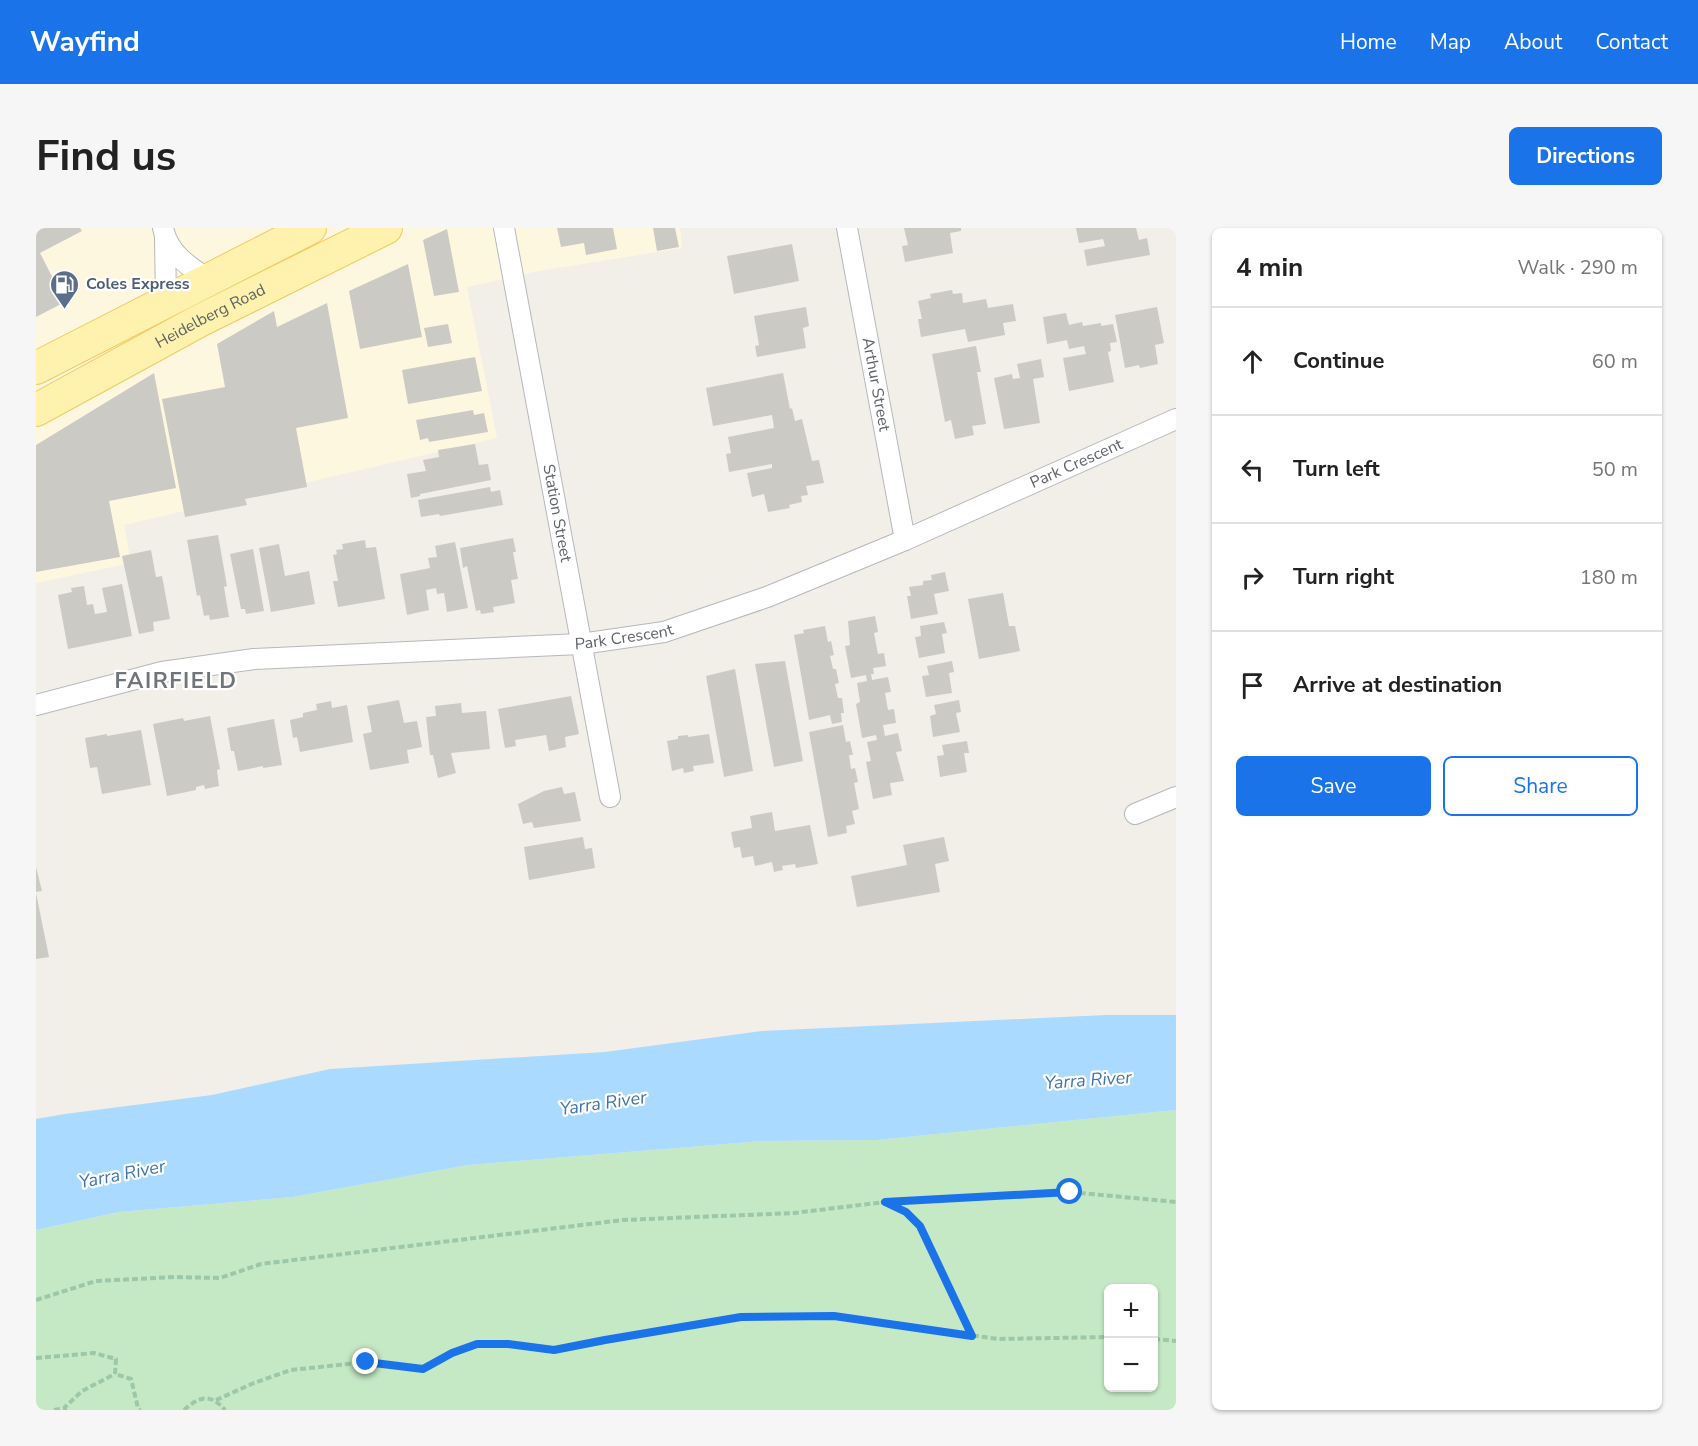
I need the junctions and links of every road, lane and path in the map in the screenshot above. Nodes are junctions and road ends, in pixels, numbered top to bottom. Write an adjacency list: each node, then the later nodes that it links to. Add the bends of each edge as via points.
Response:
1 (310, 228): 6 (main road, Heidelberg Road)
2 (386, 228): 9 (main road, Heidelberg Road, via 199,321)
3 (504, 228): 12 (street, Station Street)
4 (847, 228): 11 (street, Arthur Street)
5 (164, 233): 6 (street, via 171,250); 7 (street)
6 (208, 279): 7 (main road, Heidelberg Road)
7 (166, 301): 8 (main road, Heidelberg Road)
8 (36, 368)
9 (36, 410)
10 (1176, 418): 11 (street, Park Crescent)
11 (905, 540): 12 (street, Park Crescent, via 767,597 664,632)
12 (581, 644): 13 (street, Park Crescent, via 254,659 162,672); 14 (street, Station Street)
13 (36, 705)
14 (610, 796)
15 (1176, 797): 16 (street)
16 (1135, 814)
17 (885, 1202): 18 (path, via 1070,1192); 19 (path, via 794,1213 623,1220 261,1264 220,1278 96,1281); 20 (path, via 906,1212 920,1226)
18 (1176, 1202)
19 (36, 1300)
20 (972, 1336): 21 (path, via 998,1340); 26 (path, via 834,1316 741,1317 554,1350 477,1344 423,1369 366,1362 291,1370)
21 (1104, 1337)
22 (1158, 1339): 23 (path)
23 (1176, 1341)
24 (36, 1358): 25 (path, via 94,1353 116,1359)
25 (115, 1374): 27 (path, via 82,1391); 29 (path, via 131,1379)
26 (216, 1400): 30 (path, via 205,1398); 31 (path)
27 (65, 1409): 28 (path)
28 (54, 1410)
29 (140, 1410)
30 (184, 1410)
31 (225, 1410)

